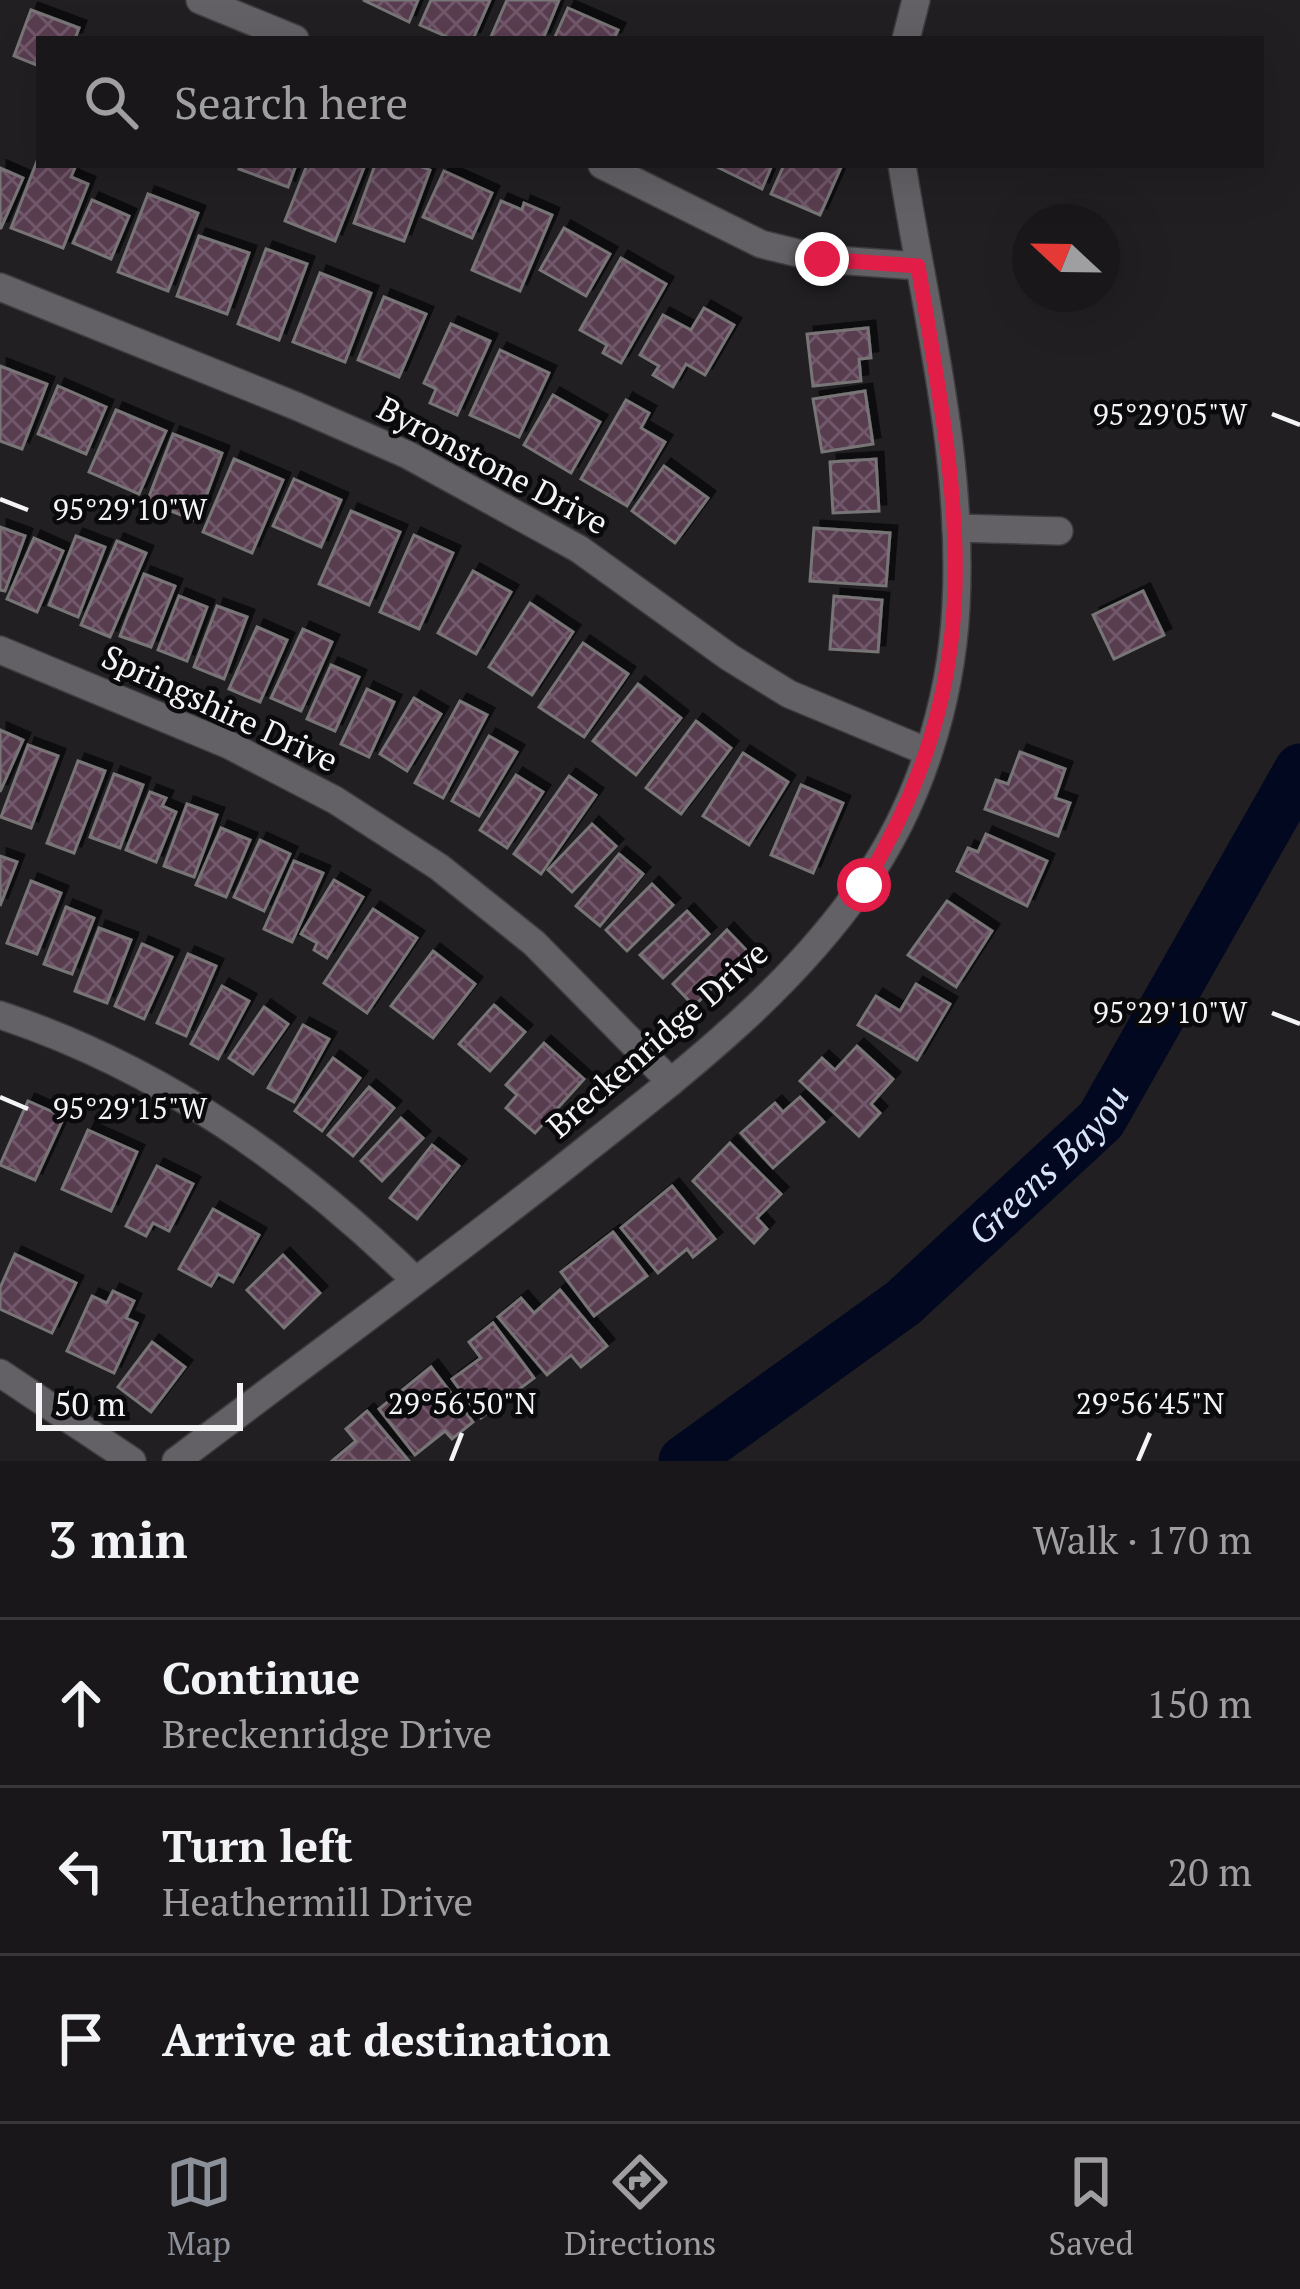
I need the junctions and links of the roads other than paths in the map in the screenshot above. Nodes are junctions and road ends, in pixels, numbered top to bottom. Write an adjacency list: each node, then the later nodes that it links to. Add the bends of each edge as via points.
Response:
1 (200, 0): 3 (street)
2 (916, 0): 4 (street)
3 (288, 36)
4 (907, 36)
5 (608, 168): 7 (street, via 761,244 822,259)
6 (902, 168): 7 (street, Breckenridge Drive)
7 (918, 266): 9 (street, Breckenridge Drive)
8 (0, 287): 12 (street, Byronstone Drive, via 443,473 579,549 789,694)
9 (956, 529): 10 (street); 12 (street, Breckenridge Drive, via 950,665)
10 (1059, 531)
11 (0, 650): 14 (street, Springshire Drive, via 229,745 404,845 534,943)
12 (928, 752): 14 (street, Breckenridge Drive, via 864,885 772,992)
13 (0, 1015): 15 (street, via 156,1081 239,1132)
14 (671, 1082): 15 (street, Breckenridge Drive)
15 (416, 1280): 18 (street, Breckenridge Drive)
16 (0, 1373): 17 (street)
17 (132, 1461)
18 (176, 1461)

